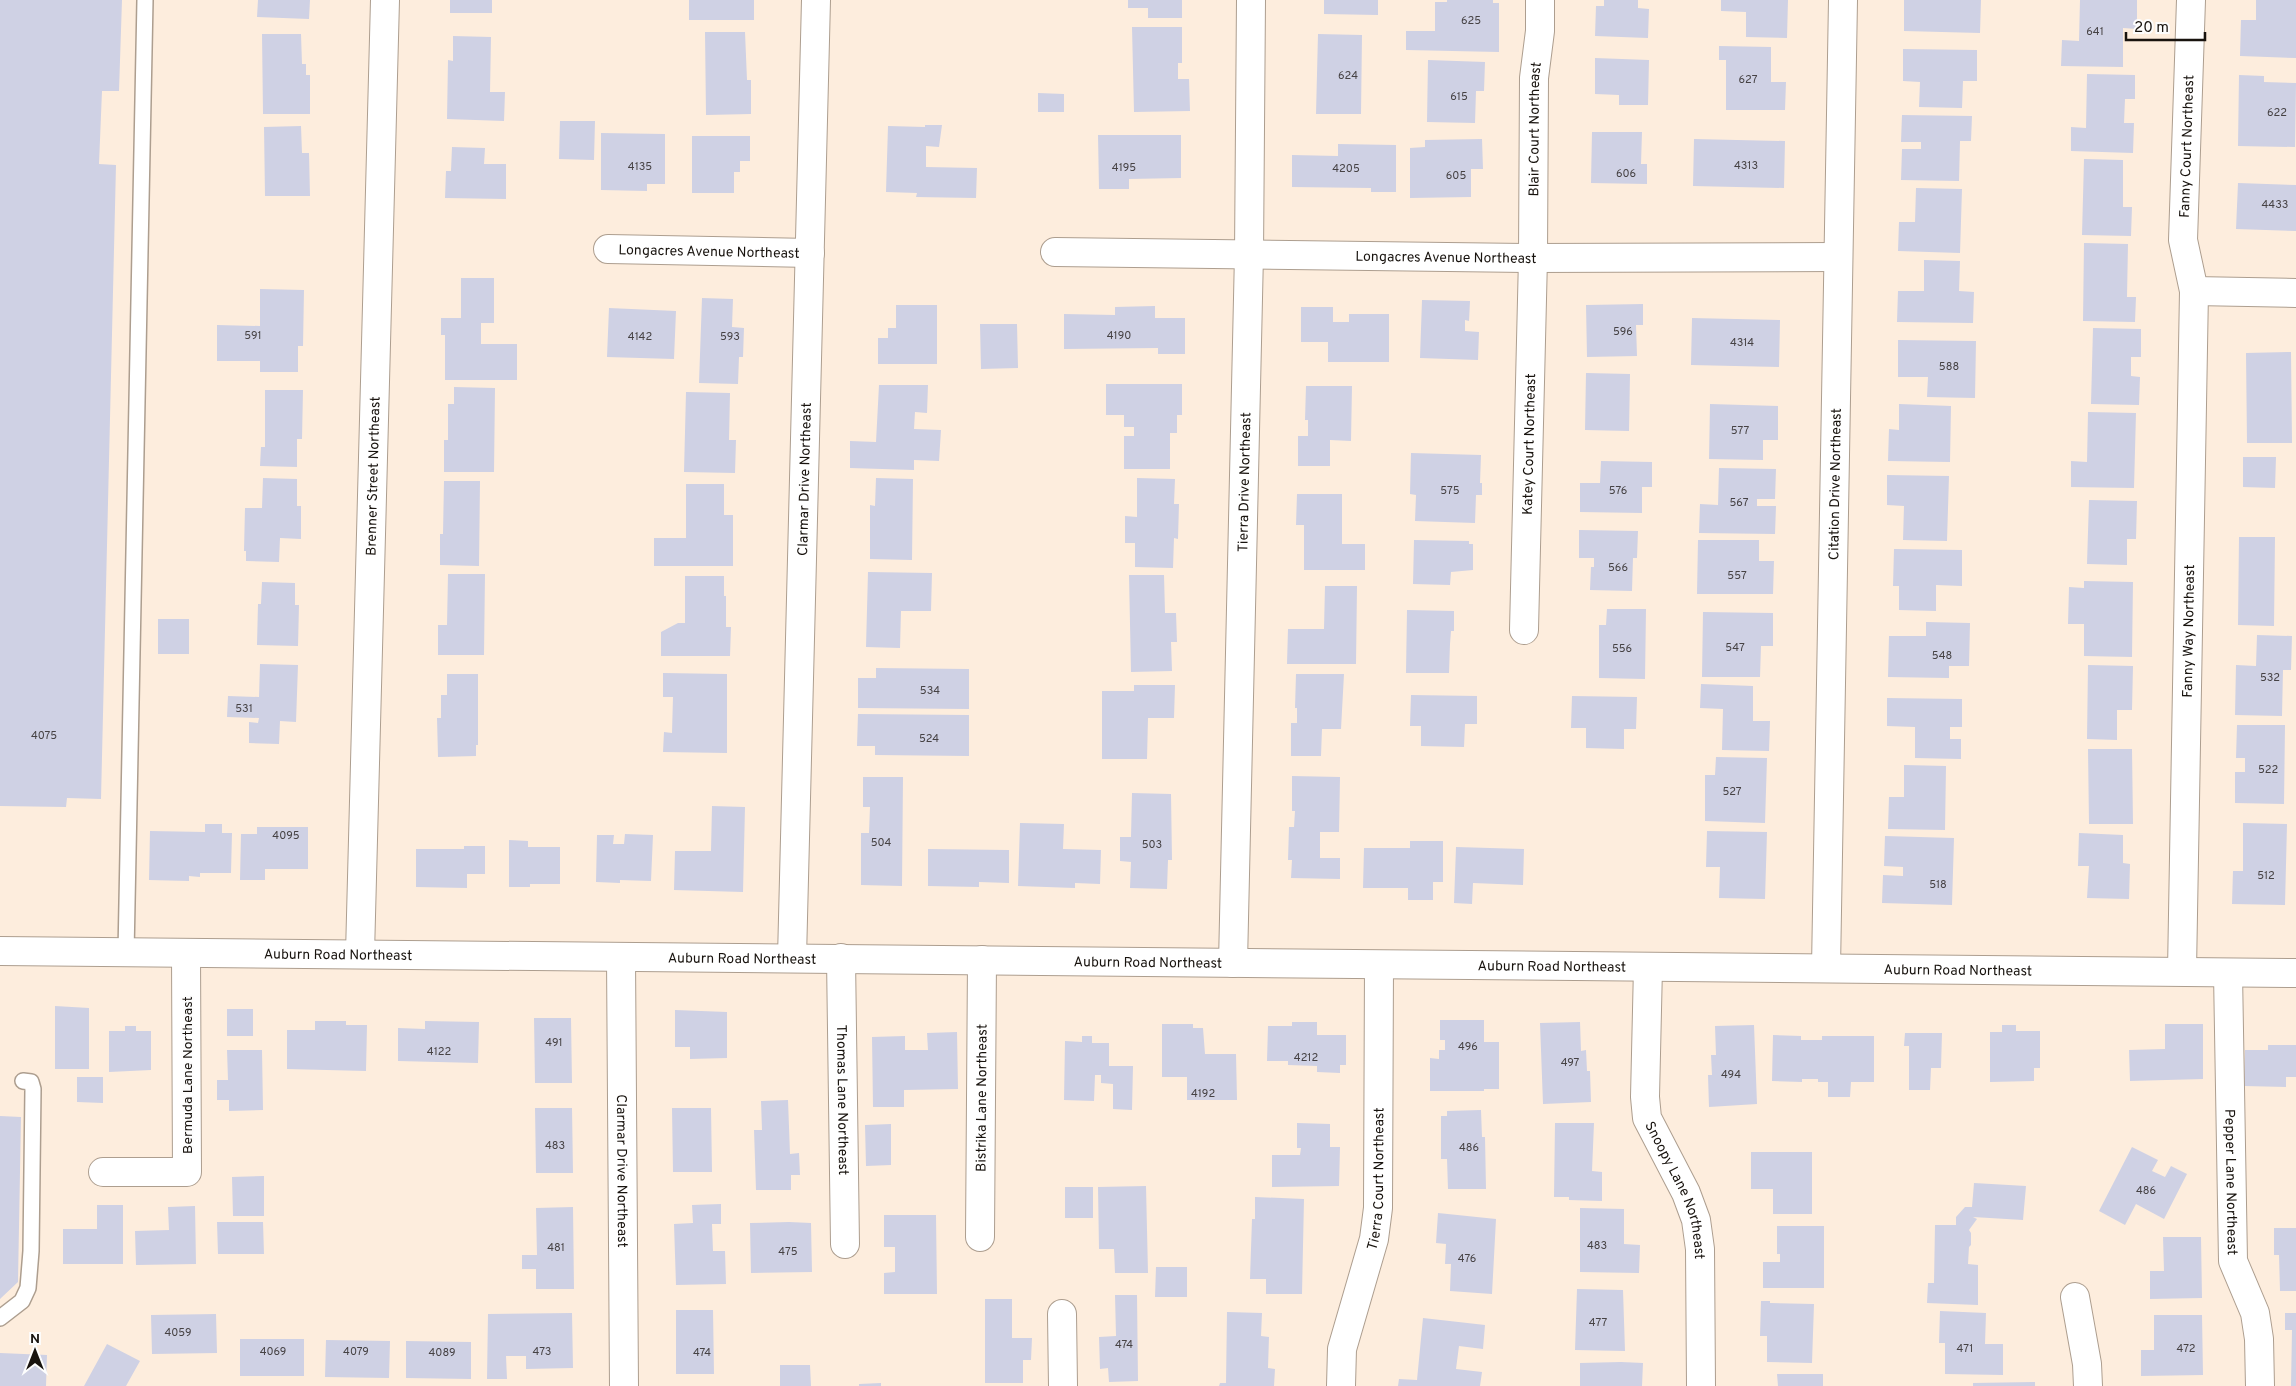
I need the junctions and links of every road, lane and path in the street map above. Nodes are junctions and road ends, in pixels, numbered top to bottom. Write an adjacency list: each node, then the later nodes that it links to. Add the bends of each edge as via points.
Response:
1 (145, 0): 18 (lane)
2 (385, 0): 20 (street, Brenner Street Northeast)
3 (816, 0): 10 (street, Clarmar Drive Northeast)
4 (1251, 0): 11 (street, Tierra Drive Northeast)
5 (1540, 0): 13 (street, Blair Court Northeast, via 1534,78)
6 (1843, 0): 12 (street, Citation Drive Northeast)
7 (2191, 0): 14 (street, Fanny Court Northeast, via 2183,240)
8 (608, 249): 10 (street, Longacres Avenue Northeast)
9 (1055, 252): 11 (street, Longacres Avenue Northeast)
10 (810, 253): 22 (street, Clarmar Drive Northeast)
11 (1249, 254): 13 (street, Longacres Avenue Northeast); 25 (street, Tierra Drive Northeast)
12 (1838, 257): 13 (street, Longacres Avenue Northeast); 28 (street, Citation Drive Northeast)
13 (1533, 258): 16 (street, Katey Court Northeast)
14 (2194, 291): 15 (street); 29 (street, Fanny Way Northeast)
15 (2296, 293)
16 (1524, 630)
17 (0, 951): 18 (street, Auburn Road Northeast)
18 (126, 952): 19 (street, Auburn Road Northeast)
19 (186, 953): 20 (street, Auburn Road Northeast); 33 (street, Bermuda Lane Northeast, via 187,1172)
20 (360, 954): 21 (street, Auburn Road Northeast)
21 (621, 956): 22 (street, Auburn Road Northeast); 39 (street, Clarmar Drive Northeast)
22 (792, 958): 23 (street, Auburn Road Northeast)
23 (841, 958): 24 (street, Auburn Road Northeast); 35 (street, Thomas Lane Northeast)
24 (982, 960): 25 (street, Auburn Road Northeast); 34 (street, Bistrika Lane Northeast)
25 (1233, 963): 26 (street, Auburn Road Northeast)
26 (1378, 965): 27 (street, Auburn Road Northeast); 41 (street, Tierra Court Northeast, via 1378,1208 1374,1239 1342,1349)
27 (1648, 967): 28 (street, Auburn Road Northeast); 42 (street, Snoopy Lane Northeast, via 1645,1096 1648,1118 1696,1220 1700,1249)
28 (1826, 968): 29 (street, Auburn Road Northeast)
29 (2182, 971): 30 (street, Auburn Road Northeast)
30 (2228, 973): 31 (street, Auburn Road Northeast); 44 (street, Pepper Lane Northeast, via 2233,1261 2255,1313)
31 (2296, 973)
32 (23, 1081): 38 (lane, via 31,1082 33,1089 28,1288 22,1301)
33 (103, 1172)
34 (980, 1237)
35 (845, 1244)
36 (2076, 1298): 43 (street)
37 (1062, 1314): 40 (street)
38 (0, 1318)
39 (624, 1386)
40 (1062, 1386)
41 (1341, 1386)
42 (1701, 1386)
43 (2088, 1386)
44 (2260, 1386)

